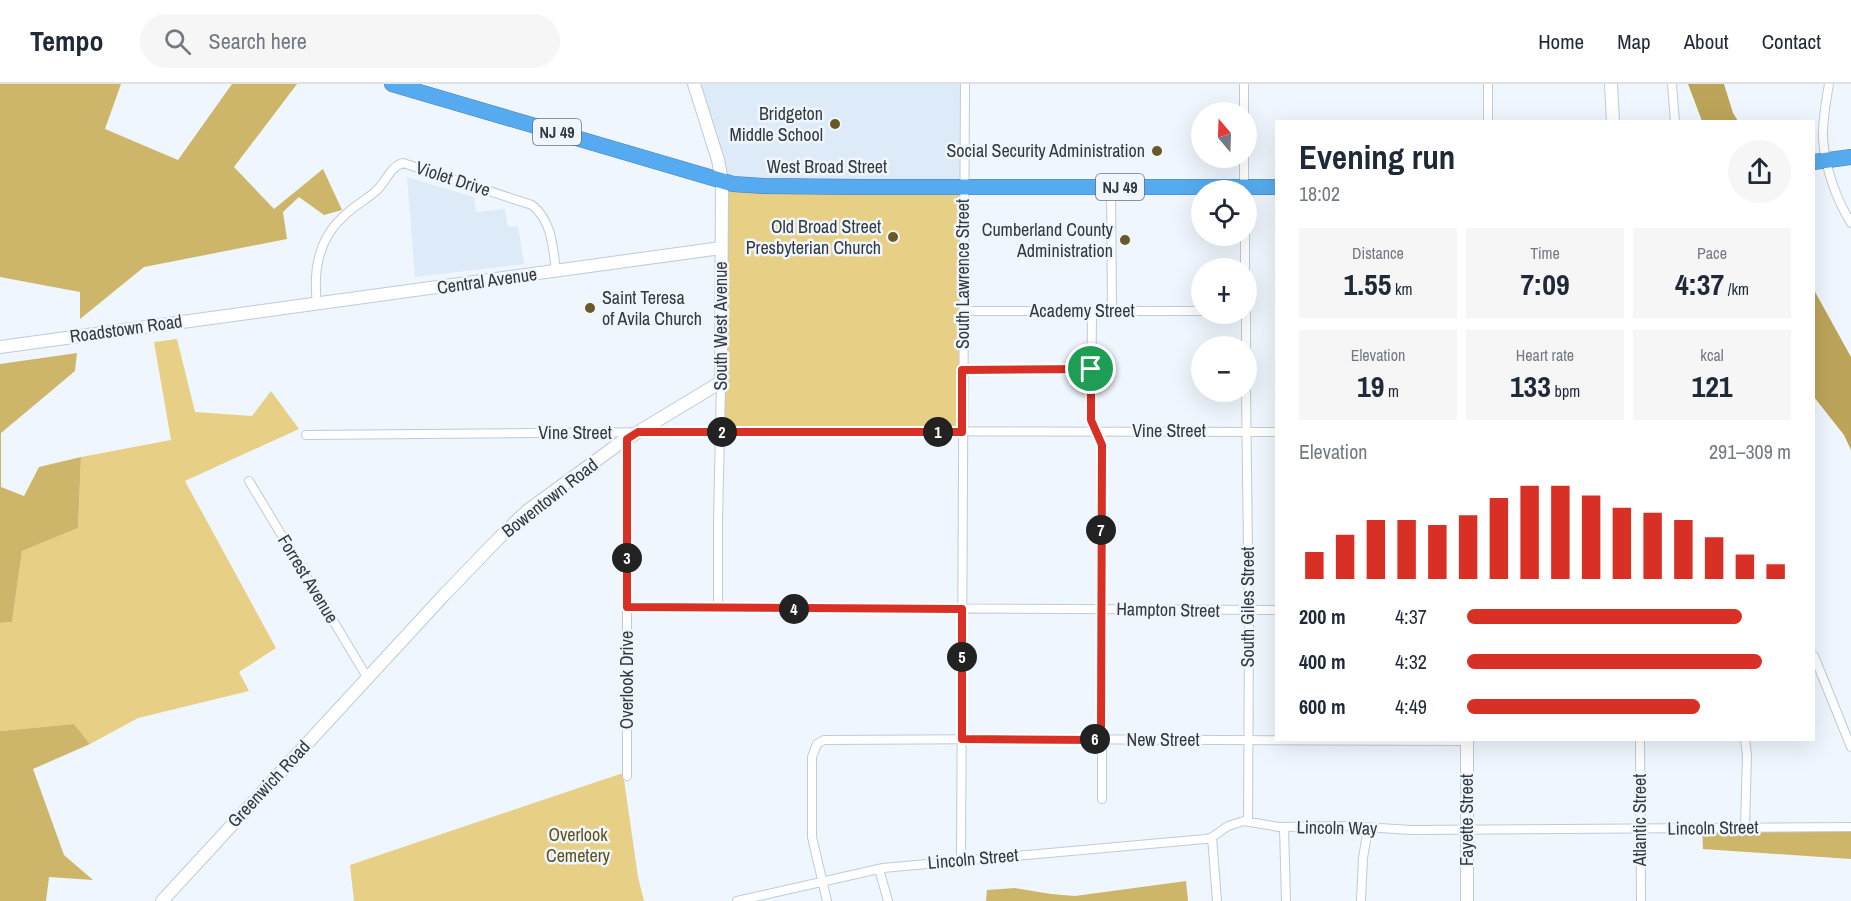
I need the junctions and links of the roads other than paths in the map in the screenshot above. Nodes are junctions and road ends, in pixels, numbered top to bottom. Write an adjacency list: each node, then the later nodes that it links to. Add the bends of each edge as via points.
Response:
1 (392, 84): 15 (highway, West Broad Street / NJ 49)
2 (694, 84): 15 (main road, South West Avenue)
3 (965, 84): 16 (street, South Lawrence Street)
4 (1244, 84): 9 (street)
5 (1488, 84): 10 (street)
6 (1611, 84): 11 (main road)
7 (1672, 84): 12 (street)
8 (1829, 84): 14 (street)
9 (1244, 102)
10 (1488, 120)
11 (1613, 120)
12 (1675, 120)
13 (1851, 157): 14 (highway)
14 (1820, 161): 21 (street)
15 (722, 181): 16 (highway, West Broad Street / NJ 49, via 764,186); 22 (main road, South West Avenue)
16 (964, 187): 17 (highway, West Broad Street / NJ 49); 25 (street, South Lawrence Street)
17 (1111, 187): 19 (highway, West Broad Street / NJ 49); 27 (street)
18 (1275, 187): 20 (highway, West Broad Street / NJ 49)
19 (1191, 188)
20 (1257, 188)
21 (1851, 223)
22 (721, 248): 23 (main road, Central Avenue); 33 (main road, South West Avenue)
23 (556, 271): 24 (main road, Central Avenue); 24 (street, Violet Drive, via 550,233 532,205 404,163 345,214 326,237 316,269)
24 (317, 304): 29 (main road, Central Avenue)
25 (963, 311): 26 (street, Academy Street); 32 (street, South Lawrence Street)
26 (1092, 311): 27 (street, Academy Street); 31 (street)
27 (1112, 311): 28 (street, Academy Street)
28 (1191, 311)
29 (253, 312): 30 (main road, Roadstown Road)
30 (0, 347)
31 (1091, 369): 32 (street); 38 (street, via 1091,420)
32 (962, 370): 37 (street, South Lawrence Street)
33 (722, 382): 36 (street, South West Avenue); 41 (main road, Bowentown Road)
34 (1246, 402): 35 (street, South Giles Street)
35 (1247, 431): 38 (street, Vine Street); 39 (street, Vine Street); 47 (street, South Giles Street)
36 (720, 432): 37 (street, Vine Street); 41 (street, Vine Street); 44 (street, South West Avenue)
37 (962, 432): 38 (street, Vine Street); 45 (street, South Lawrence Street)
38 (1095, 432): 46 (street, via 1102,445)
39 (1275, 432)
40 (306, 435): 41 (street, Vine Street)
41 (632, 436): 43 (street, Overlook Drive); 50 (main road, Bowentown Road, via 527,511)
42 (249, 481): 51 (street, Forrest Avenue)
43 (627, 607): 44 (street, Hampton Street); 60 (street, Overlook Drive)
44 (718, 608): 45 (street, Hampton Street)
45 (962, 609): 46 (street, Hampton Street); 52 (street, South Lawrence Street)
46 (1101, 609): 47 (street, Hampton Street); 53 (street)
47 (1249, 610): 48 (street, Hampton Street); 54 (street, South Giles Street)
48 (1275, 610)
49 (1815, 658): 59 (street)
50 (377, 667): 51 (main road, Greenwich Road)
51 (368, 677): 73 (main road, Greenwich Road)
52 (962, 739): 53 (street, New Street); 70 (street, South Lawrence Street); 72 (street, New Street, via 824,740 817,744 812,757 812,837)
53 (1101, 740): 54 (street, New Street); 61 (street)
54 (1248, 741): 55 (street, New Street); 62 (street, South Giles Street)
55 (1275, 741)
56 (1467, 741): 67 (main road, Fayette Street)
57 (1640, 741): 68 (street, Atlantic Street)
58 (1745, 741): 66 (street)
59 (1851, 747)
60 (627, 776)
61 (1102, 799)
62 (1248, 822): 63 (street, Lincoln Way); 69 (street, Lincoln Way, via 1228,825)
63 (1284, 827): 65 (street, Lincoln Way); 78 (street)
64 (1851, 827): 66 (street, Lincoln Street)
65 (1368, 828): 67 (street, Lincoln Way); 79 (street)
66 (1745, 828): 68 (street, Lincoln Street)
67 (1467, 829): 68 (street, Lincoln Street); 80 (main road, Fayette Street)
68 (1640, 829): 81 (street, Atlantic Street)
69 (1212, 837): 70 (street, Lincoln Street); 77 (street)
70 (962, 860): 71 (street, Lincoln Street)
71 (879, 869): 72 (street, Lincoln Street); 76 (street)
72 (823, 882): 74 (street, Lincoln Street); 75 (street)
73 (162, 901)
74 (737, 901)
75 (827, 901)
76 (888, 901)
77 (1217, 901)
78 (1286, 901)
79 (1361, 901)
80 (1467, 901)
81 (1642, 901)

